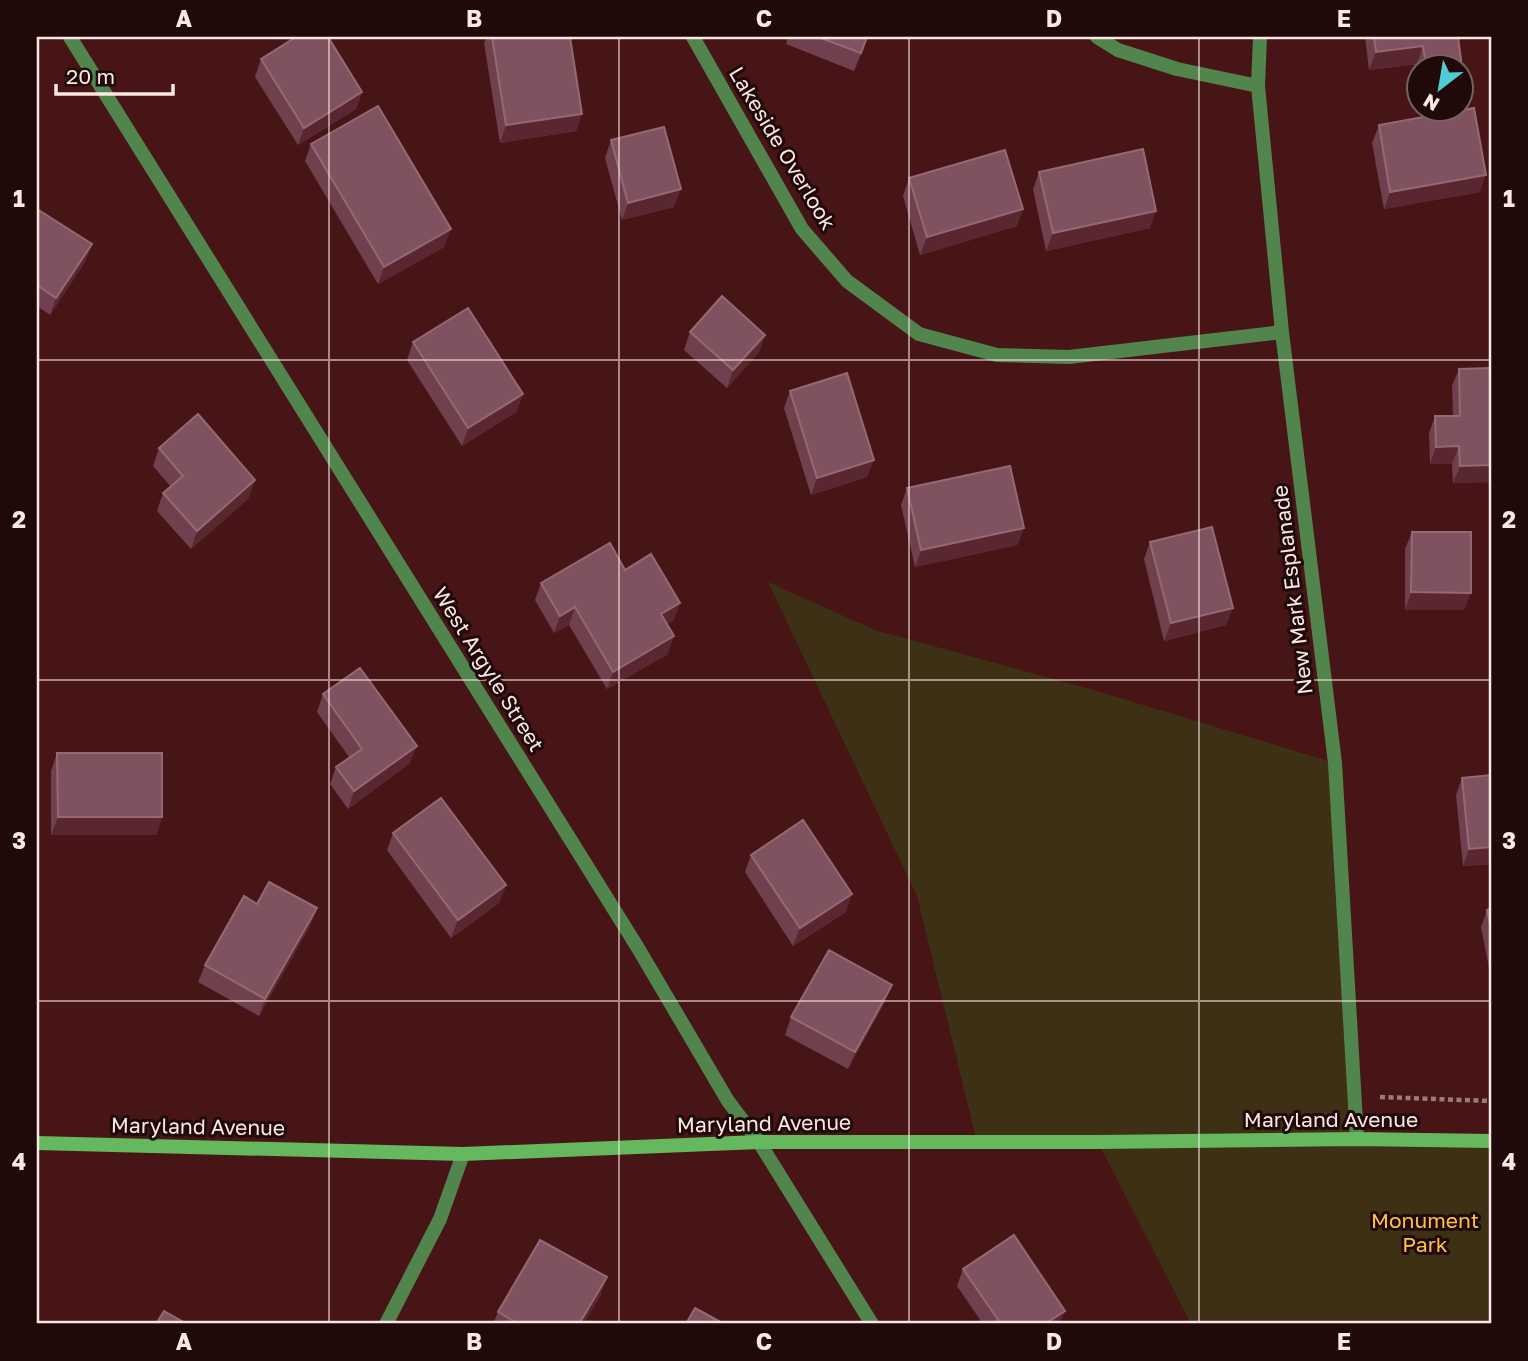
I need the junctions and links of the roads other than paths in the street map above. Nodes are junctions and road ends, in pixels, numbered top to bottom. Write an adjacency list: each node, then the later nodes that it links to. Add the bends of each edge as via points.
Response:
1 (70, 37): 9 (street, West Argyle Street, via 638,948 728,1101)
2 (693, 37): 6 (street, Lakeside Overlook, via 802,229 847,282 919,334 997,355 1069,357)
3 (1097, 37): 5 (street, via 1118,50 1177,69)
4 (1260, 37): 5 (street, New Mark Esplanade)
5 (1258, 86): 6 (street, New Mark Esplanade)
6 (1282, 331): 7 (street, New Mark Esplanade, via 1335,763)
7 (1357, 1139): 8 (main road, Maryland Avenue); 9 (main road, Maryland Avenue)
8 (1491, 1140)
9 (759, 1142): 11 (main road, Maryland Avenue); 13 (street, West Argyle Street)
10 (37, 1143): 11 (main road, Maryland Avenue)
11 (463, 1154): 12 (street, via 440,1219)
12 (386, 1324)
13 (872, 1324)

